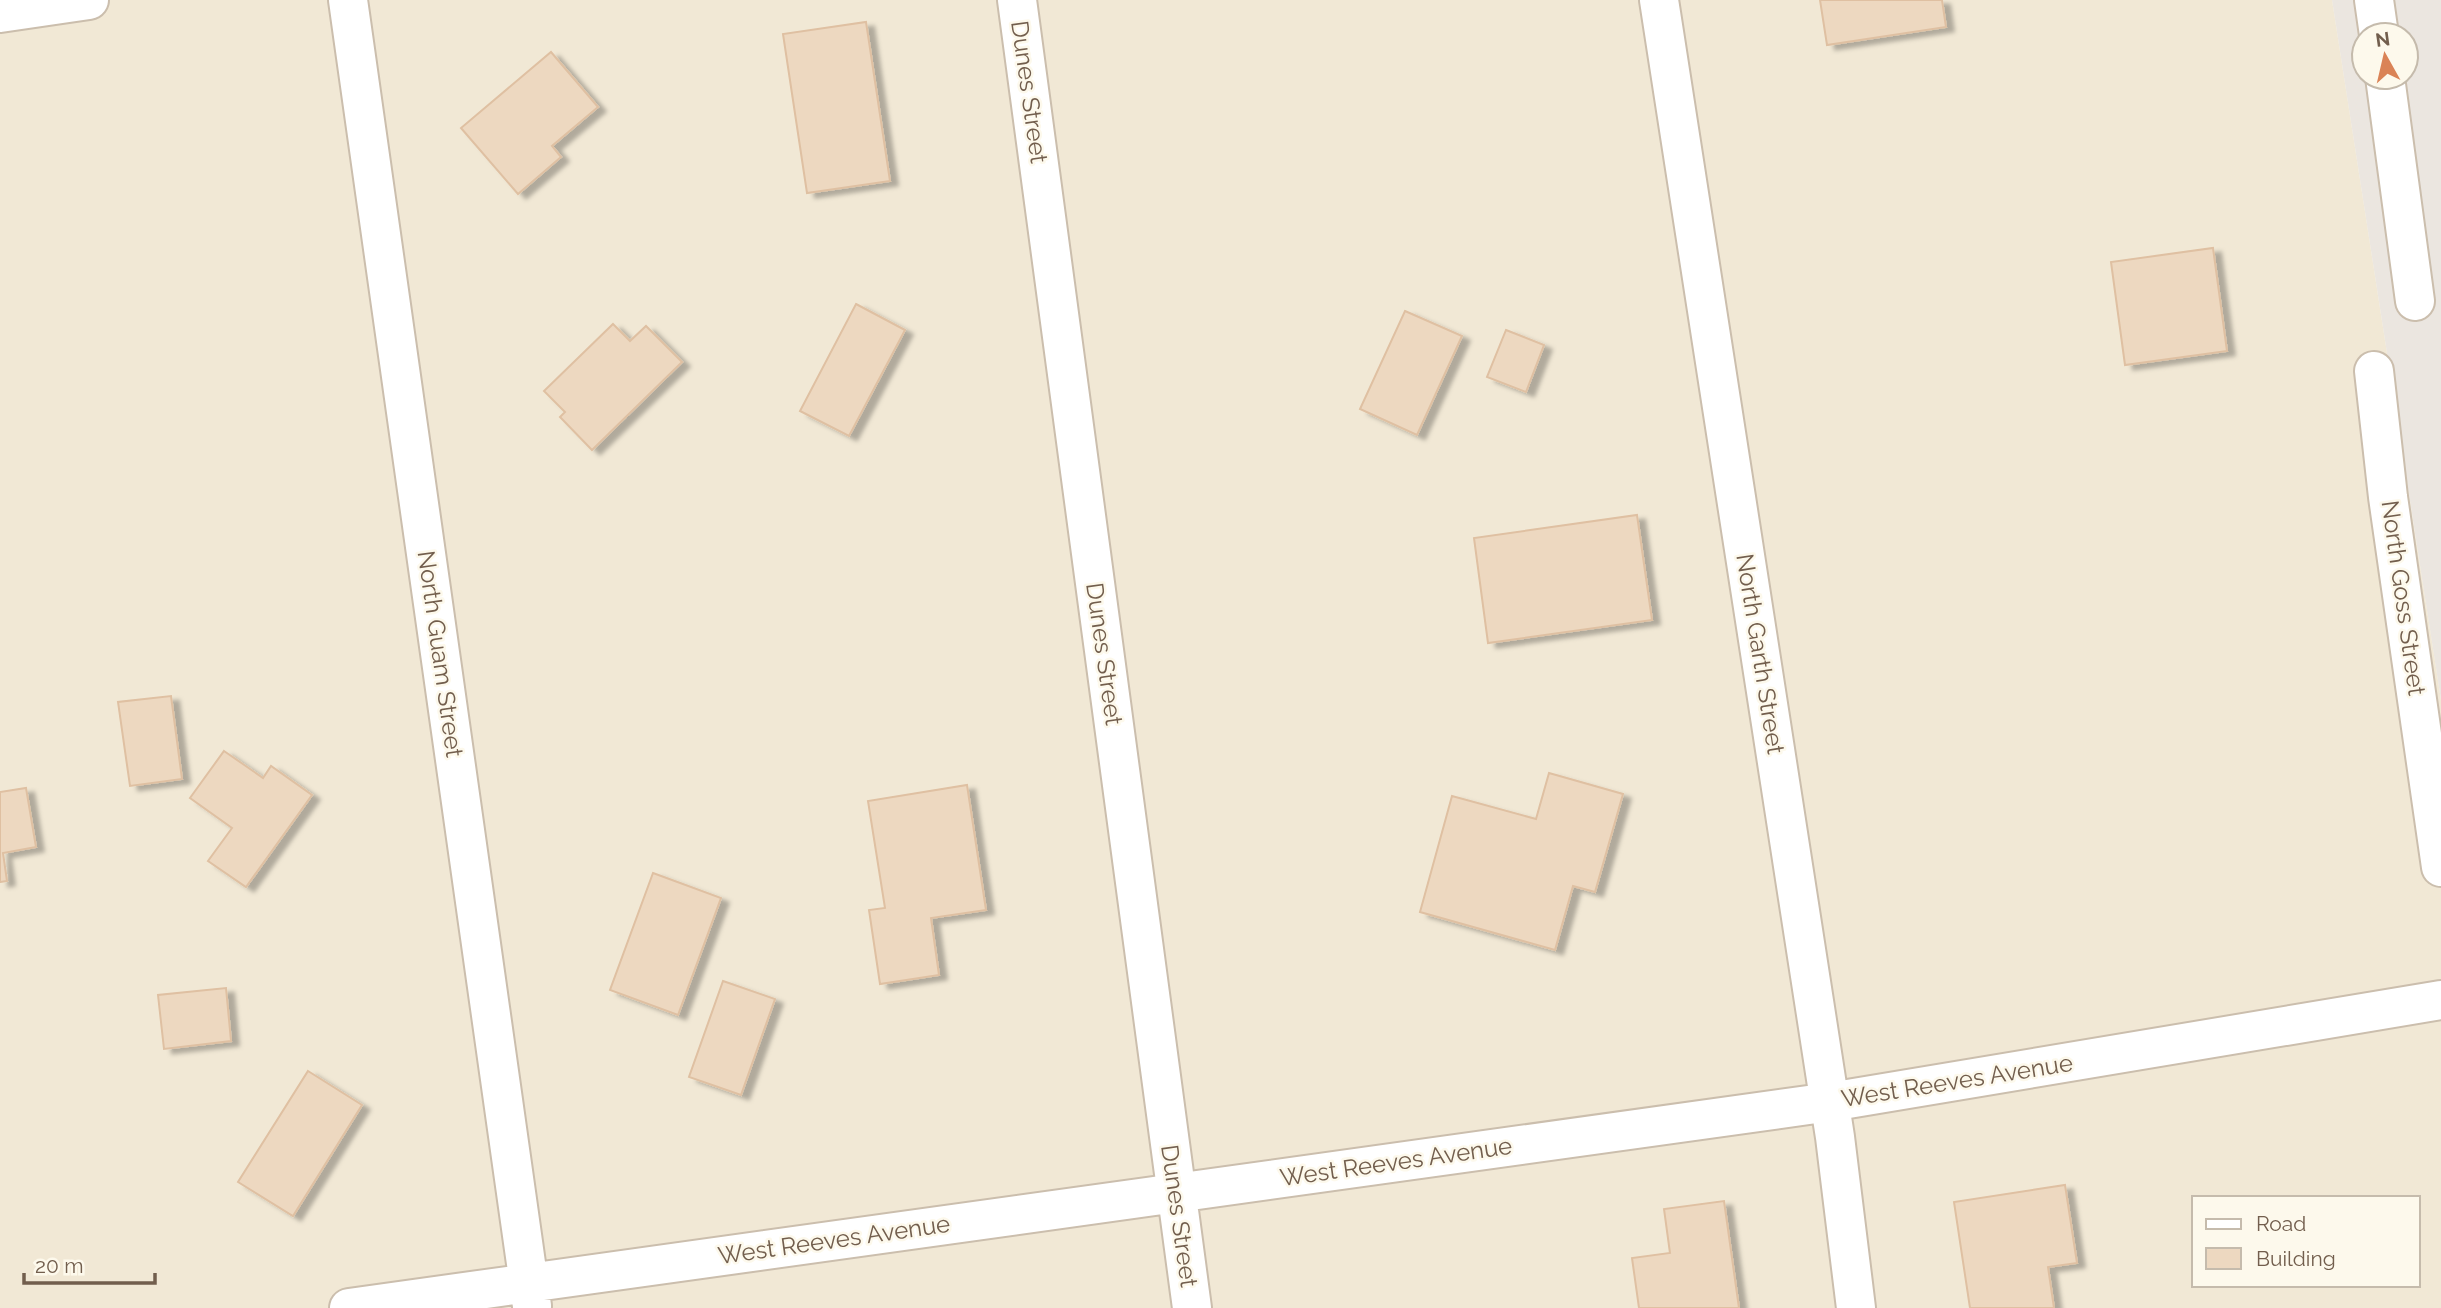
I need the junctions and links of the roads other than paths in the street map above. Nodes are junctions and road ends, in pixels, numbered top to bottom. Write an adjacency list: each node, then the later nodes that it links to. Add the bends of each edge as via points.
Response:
1 (89, 0): 6 (street)
2 (348, 0): 15 (street, North Guam Street)
3 (1017, 0): 14 (street, Dunes Street)
4 (1659, 0): 13 (street, North Garth Street)
5 (2374, 0): 7 (street)
6 (0, 13)
7 (2377, 21)
8 (2387, 91): 9 (street)
9 (2415, 301)
10 (2374, 371): 11 (street, North Goss Street)
11 (2441, 867)
12 (2441, 1000): 13 (street, West Reeves Avenue)
13 (1830, 1102): 14 (street, West Reeves Avenue); 18 (street, North Garth Street)
14 (1176, 1192): 15 (street, West Reeves Avenue); 17 (street, Dunes Street)
15 (531, 1295): 16 (street, West Reeves Avenue)
16 (349, 1308)
17 (1192, 1308)
18 (1856, 1308)

